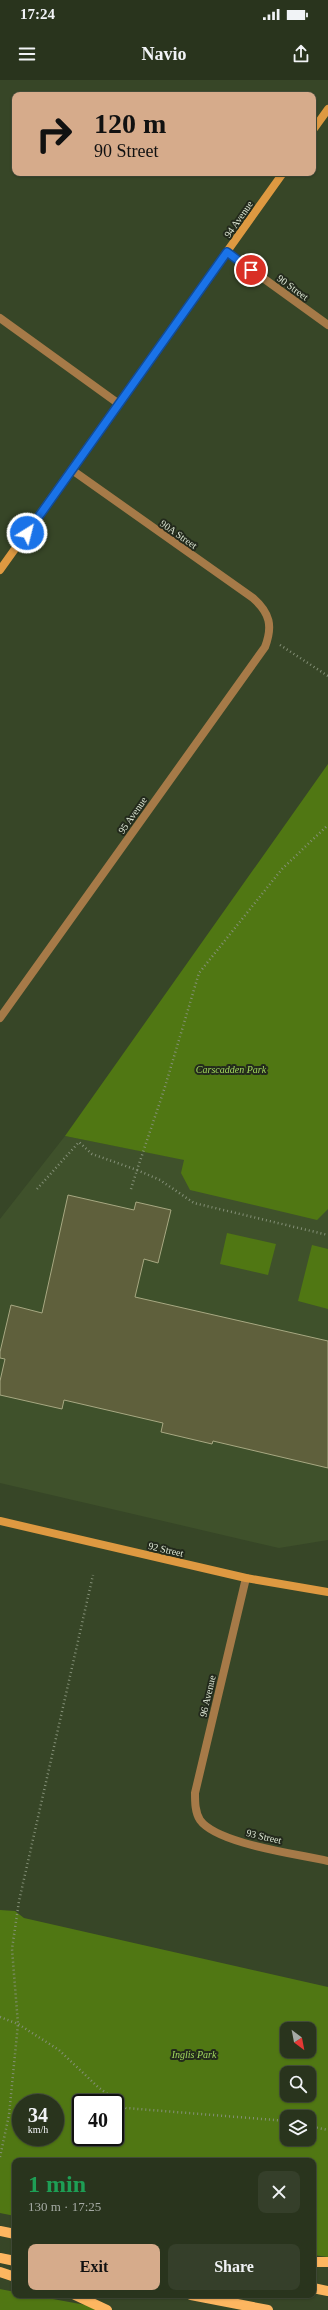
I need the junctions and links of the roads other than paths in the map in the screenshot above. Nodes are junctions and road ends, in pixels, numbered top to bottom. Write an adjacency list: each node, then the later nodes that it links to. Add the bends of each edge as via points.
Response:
1 (328, 109): 2 (street)
2 (316, 126)
3 (281, 176): 4 (street, 94 Avenue)
4 (227, 252): 6 (street, 90 Street); 7 (street, 94 Avenue)
5 (0, 318): 7 (street)
6 (328, 325)
7 (119, 404): 8 (street, 94 Avenue)
8 (72, 470): 9 (street, 94 Avenue); 10 (street, 90A Street, via 253,598)
9 (0, 570)
10 (270, 619): 11 (street, 95 Avenue, via 268,638 264,647)
11 (0, 1018)
12 (0, 1520): 13 (street, 92 Street)
13 (246, 1578): 14 (street, 92 Street); 15 (street, 96 Avenue, via 195,1793)
14 (328, 1592)
15 (200, 1820): 16 (street, 93 Street, via 227,1838)
16 (328, 1861)
17 (0, 2231): 18 (main road)
18 (12, 2233)
19 (0, 2258): 20 (main road)
20 (12, 2260)
21 (316, 2262): 22 (main road)
22 (328, 2262)
23 (0, 2272): 24 (main road)
24 (12, 2276)
25 (316, 2289): 26 (main road)
26 (328, 2291)
27 (81, 2298): 29 (main road)
28 (206, 2298): 30 (main road)
29 (107, 2310)
30 (268, 2310)

